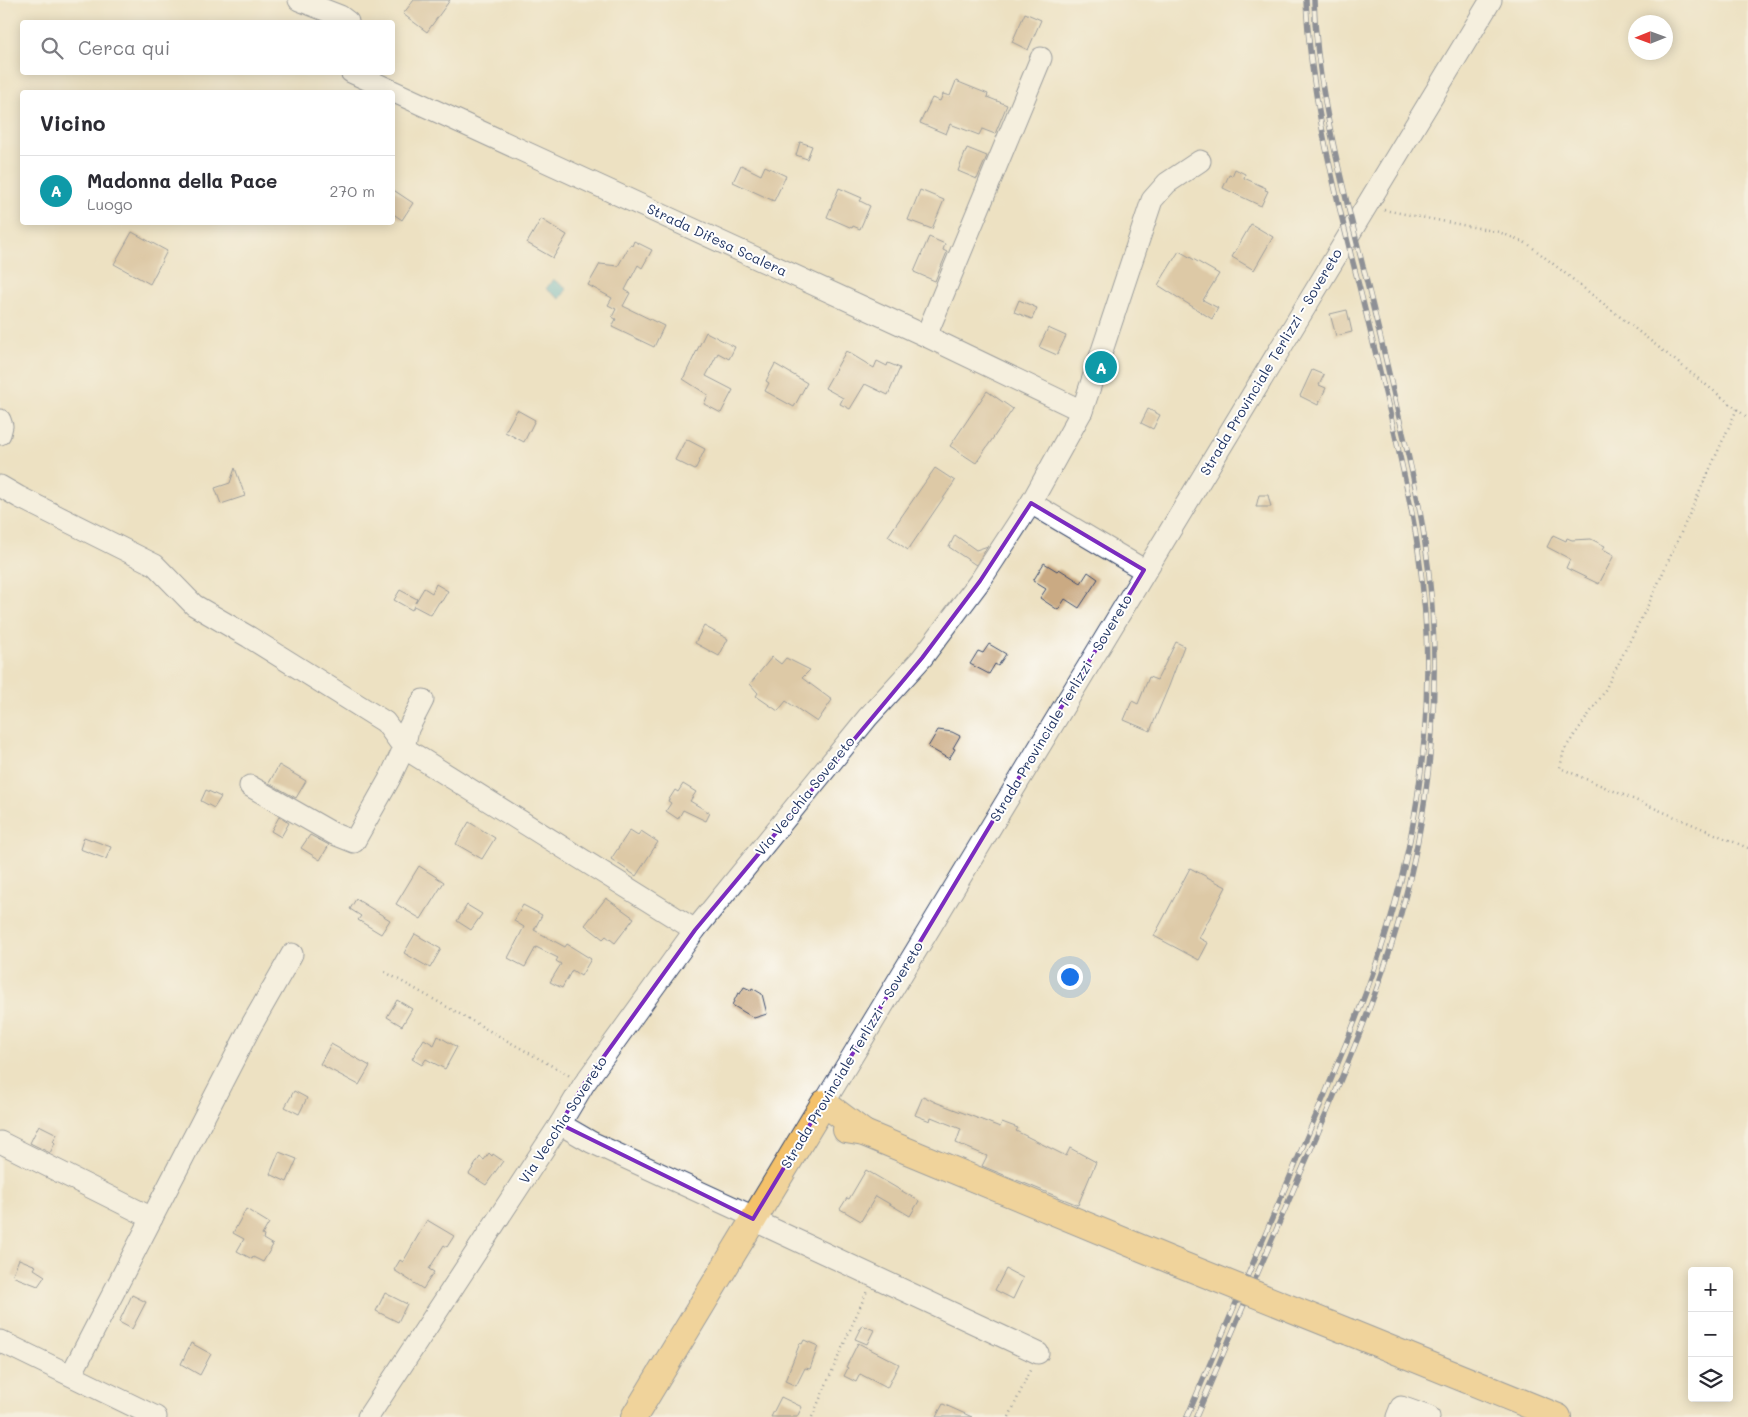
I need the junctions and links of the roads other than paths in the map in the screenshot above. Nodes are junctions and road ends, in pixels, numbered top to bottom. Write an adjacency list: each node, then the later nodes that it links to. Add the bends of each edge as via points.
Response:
1 (299, 0): 3 (street)
2 (1490, 0): 15 (street, Strada Provinciale Terlizzi - Sovereto)
3 (345, 20)
4 (1041, 58): 9 (street)
5 (358, 75): 6 (street, Strada Difesa Scalera)
6 (390, 90)
7 (395, 92): 9 (street, Strada Difesa Scalera)
8 (1200, 161): 10 (street, Via Vecchia Sovereto, via 1167,183 1152,200)
9 (926, 336): 10 (street, Strada Difesa Scalera)
10 (1082, 411): 14 (street, Via Vecchia Sovereto)
11 (0, 420): 12 (street)
12 (0, 434)
13 (0, 486): 17 (street, via 155,565 194,605 385,722)
14 (1031, 503): 15 (street); 19 (street, Via Vecchia Sovereto, via 980,581 922,658 868,718)
15 (1144, 570): 21 (street, Strada Provinciale Terlizzi - Sovereto)
16 (423, 700): 17 (street, via 408,729)
17 (404, 748): 18 (street, via 354,842); 19 (street)
18 (250, 786)
19 (695, 930): 22 (street, Via Vecchia Sovereto, via 584,1084)
20 (292, 954): 24 (street)
21 (817, 1113): 25 (main road, Strada Provinciale Terlizzi - Sovereto); 34 (main road, bridge)
22 (560, 1124): 25 (street); 30 (street, Via Vecchia Sovereto)
23 (0, 1142): 24 (street)
24 (152, 1218): 28 (street)
25 (753, 1219): 27 (street); 31 (main road, Strada Provinciale Terlizzi - Sovereto)
26 (0, 1341): 28 (street)
27 (1038, 1353)
28 (70, 1375): 29 (street)
29 (156, 1417)
30 (368, 1417)
31 (634, 1417)
32 (1397, 1417): 33 (street, via 1401,1407)
33 (1429, 1417)
34 (1558, 1417)

